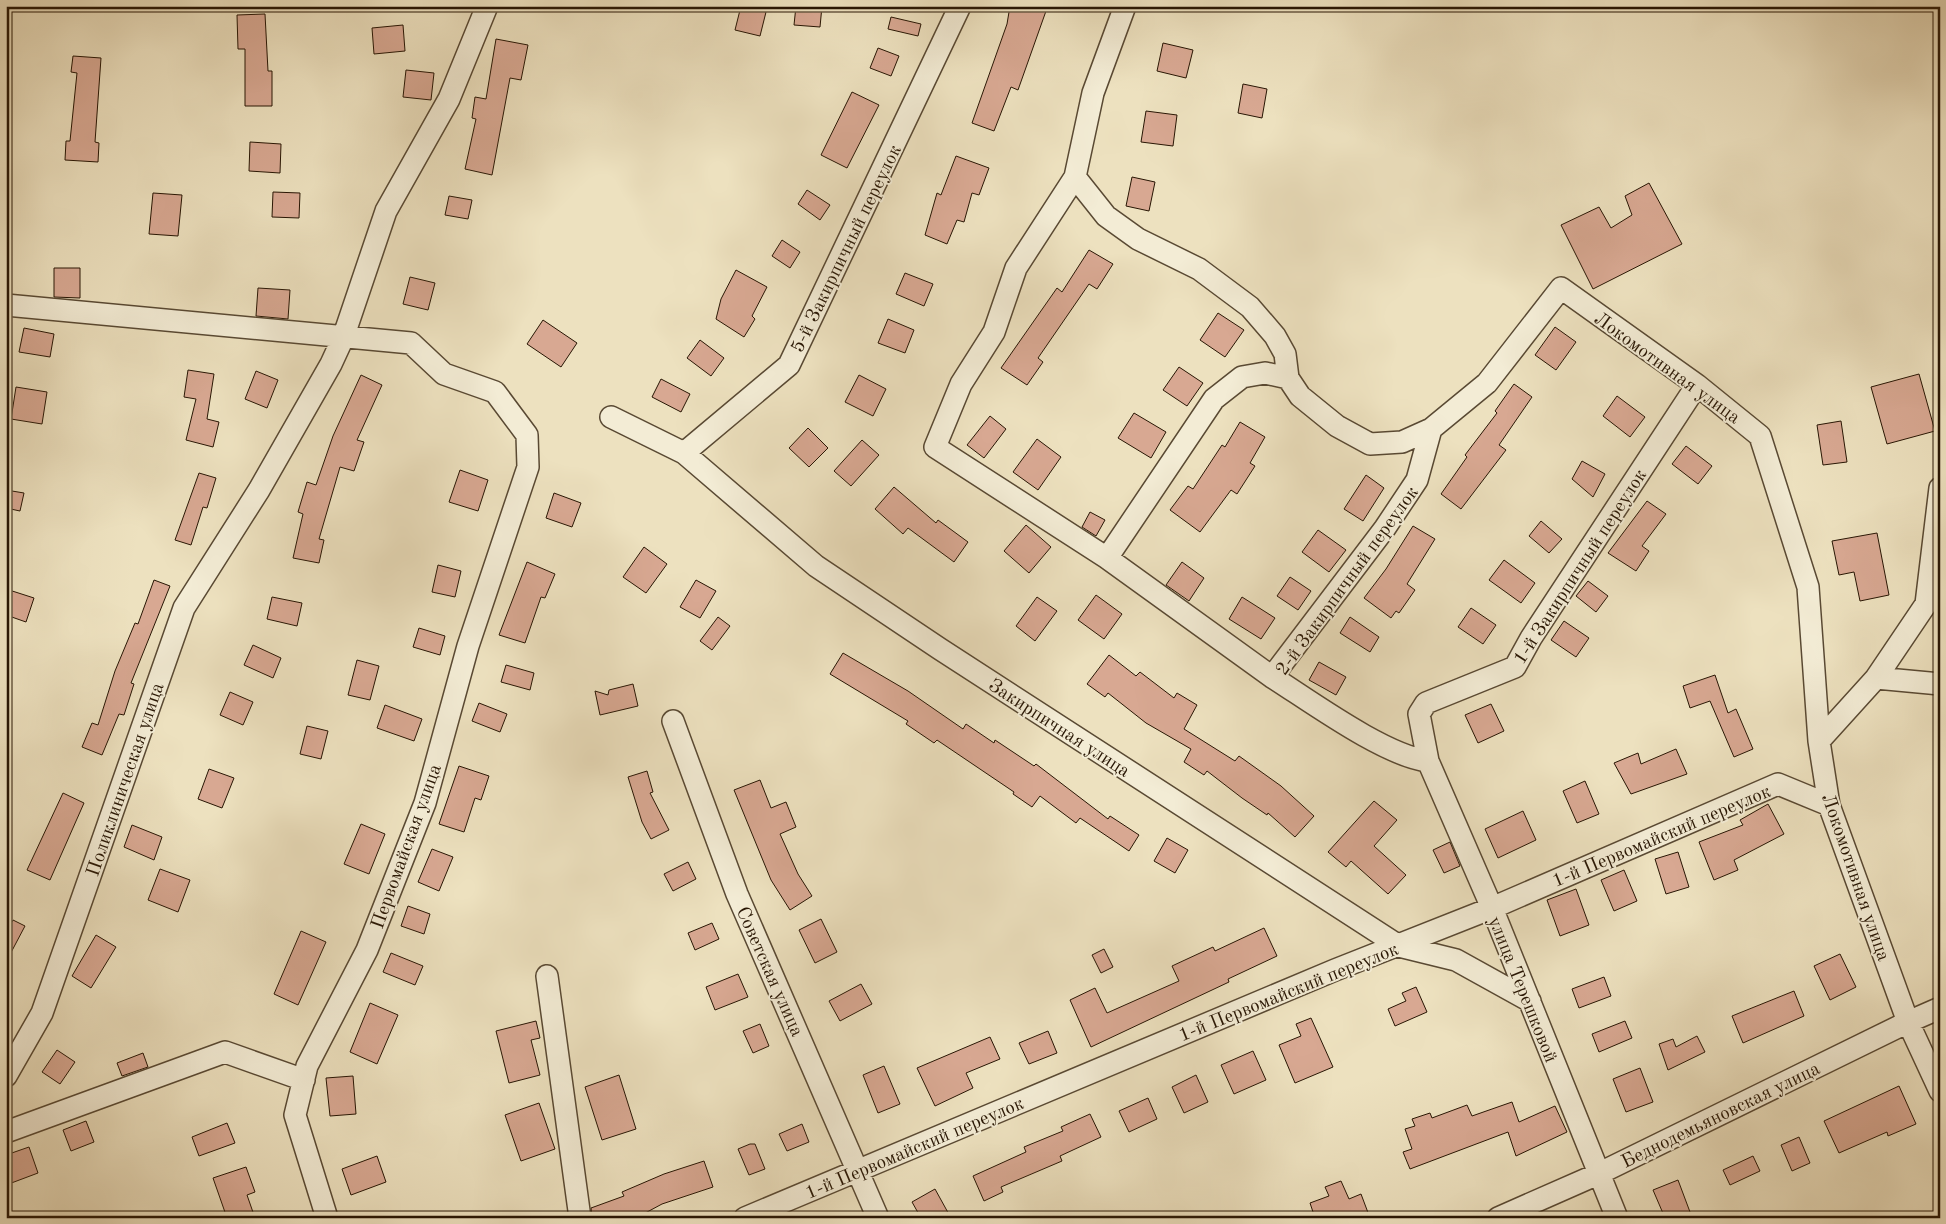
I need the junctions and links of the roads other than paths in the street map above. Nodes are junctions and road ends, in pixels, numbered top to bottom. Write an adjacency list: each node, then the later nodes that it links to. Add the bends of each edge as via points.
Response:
1 (487, 6): 6 (street, Поликлиническая улица, via 450,100 386,211)
2 (960, 6): 11 (street, 5-й Закирпичный переулок, via 789,365)
3 (1125, 6): 4 (street, via 1093,93)
4 (1075, 177): 7 (street, Локомотивная улица, via 1106,216 1138,239 1199,268 1250,307 1275,336 1285,354); 13 (street, via 1016,268 994,332 961,384 935,447)
5 (6, 305): 6 (street)
6 (343, 338): 27 (street, Поликлиническая улица, via 259,490 184,608 42,1012); 28 (street, Первомайская улица, via 412,343 444,374 495,392 527,435 528,466 468,646 425,803 367,950 307,1066)
7 (1288, 378): 10 (street, Локомотивная улица, via 1300,396 1337,426 1370,444 1402,442); 13 (street, via 1265,373 1242,377 1214,399)
8 (1697, 385): 10 (street, Локомотивная улица, via 1561,288 1487,383); 18 (street, Локомотивная улица, via 1760,436 1808,587); 19 (street, 1-й Закирпичный переулок, via 1515,668 1426,703 1419,714)
9 (612, 417): 11 (street, Закирпичная улица)
10 (1431, 429): 14 (street, 2-й Закирпичный переулок, via 1417,480 1385,528)
11 (684, 453): 22 (street, Закирпичная улица, via 816,566)
12 (1940, 488): 15 (street, via 1926,604)
13 (1107, 558): 14 (street)
14 (1272, 677): 19 (street, 2-й Закирпичный переулок, via 1364,734 1416,760)
15 (1876, 678): 16 (street); 18 (street)
16 (1940, 684)
17 (673, 721): 31 (street, Советская улица, via 737,894)
18 (1819, 741): 20 (street, Локомотивная улица)
19 (1428, 761): 21 (street, улица Терешковой)
20 (1829, 805): 21 (street, 1-й Первомайский переулок, via 1778,784); 26 (street, Локомотивная улица)
21 (1492, 908): 22 (street, 1-й Первомайский переулок); 24 (street, улица Терешковой)
22 (1399, 946): 24 (street, Закирпичная улица, via 1456,960); 31 (street, 1-й Первомайский переулок)
23 (547, 976): 34 (street)
24 (1530, 1001): 32 (street, улица Терешковой)
25 (1940, 1008): 26 (street, Беднодемьяновская улица)
26 (1908, 1022): 29 (street, Локомотивная улица); 32 (street, Беднодемьяновская улица)
27 (6, 1076)
28 (304, 1080): 30 (street, via 226,1052); 33 (street, Первомайская улица, via 295,1115)
29 (1940, 1091)
30 (6, 1132)
31 (857, 1170): 35 (street, 1-й Первомайский переулок); 36 (street, Советская улица)
32 (1598, 1174): 37 (street, Беднодемьяновская улица); 38 (street, улица Терешковой)
33 (327, 1218)
34 (580, 1218)
35 (746, 1218)
36 (878, 1218)
37 (1498, 1218)
38 (1617, 1218)

